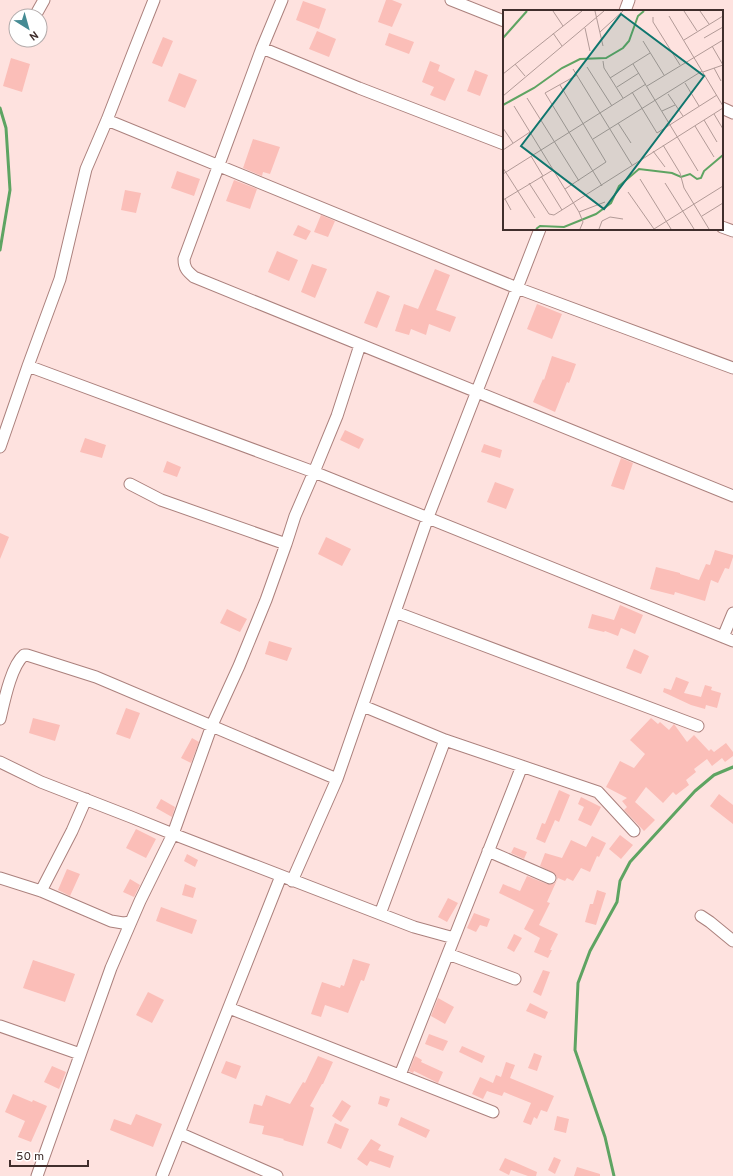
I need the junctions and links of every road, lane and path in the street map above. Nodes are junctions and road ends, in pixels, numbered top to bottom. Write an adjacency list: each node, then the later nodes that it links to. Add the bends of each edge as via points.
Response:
1 (154, 0): 10 (street)
2 (282, 0): 7 (street)
3 (629, 0): 5 (street)
4 (454, 1): 6 (street)
5 (624, 10)
6 (503, 21)
7 (262, 48): 11 (street); 12 (street)
8 (723, 108): 9 (street)
9 (733, 112)
10 (107, 120): 12 (street); 18 (street, via 86,169 60,279)
11 (503, 144)
12 (218, 165): 16 (street); 17 (street, via 184,259 184,266 194,277)
13 (723, 227): 15 (street)
14 (540, 230): 16 (street)
15 (733, 231)
16 (517, 288): 19 (street); 20 (street)
17 (360, 345): 20 (street); 22 (street, via 337,416)
18 (28, 366): 21 (street); 22 (street)
19 (733, 368)
20 (476, 392): 24 (street); 25 (street)
21 (0, 447)
22 (314, 472): 25 (street); 26 (street)
23 (130, 484): 26 (street, via 160,500)
24 (733, 496)
25 (428, 517): 27 (street); 29 (street)
26 (286, 544): 32 (street, via 266,600)
27 (395, 612): 30 (street); 33 (street)
28 (733, 613): 29 (street)
29 (728, 639)
30 (362, 706): 34 (street); 37 (street)
31 (0, 719): 32 (street, via 10,680 21,658 27,655 96,677)
32 (212, 725): 37 (street); 40 (street)
33 (698, 726)
34 (445, 740): 36 (street); 47 (street)
35 (0, 762): 38 (street, via 41,782)
36 (522, 766): 39 (street, via 598,792); 41 (street)
37 (337, 779): 45 (street)
38 (86, 799): 40 (street); 46 (street)
39 (634, 831)
40 (172, 834): 42 (street); 49 (street)
41 (488, 851): 44 (street); 50 (street)
42 (281, 876): 45 (street); 54 (street)
43 (0, 878): 46 (street)
44 (550, 878)
45 (292, 881): 47 (street)
46 (40, 892): 49 (street, via 111,921)
47 (380, 914): 50 (street)
48 (701, 916): 51 (street)
49 (131, 922): 56 (street, via 111,968)
50 (454, 938): 52 (street)
51 (733, 941)
52 (448, 954): 53 (street); 57 (street)
53 (515, 979)
54 (229, 1008): 57 (street); 59 (street)
55 (0, 1026): 56 (street)
56 (80, 1054): 60 (street)
57 (400, 1075): 58 (street)
58 (493, 1112)
59 (179, 1133): 61 (street); 62 (street)
60 (37, 1176)
61 (162, 1176)
62 (277, 1176)

